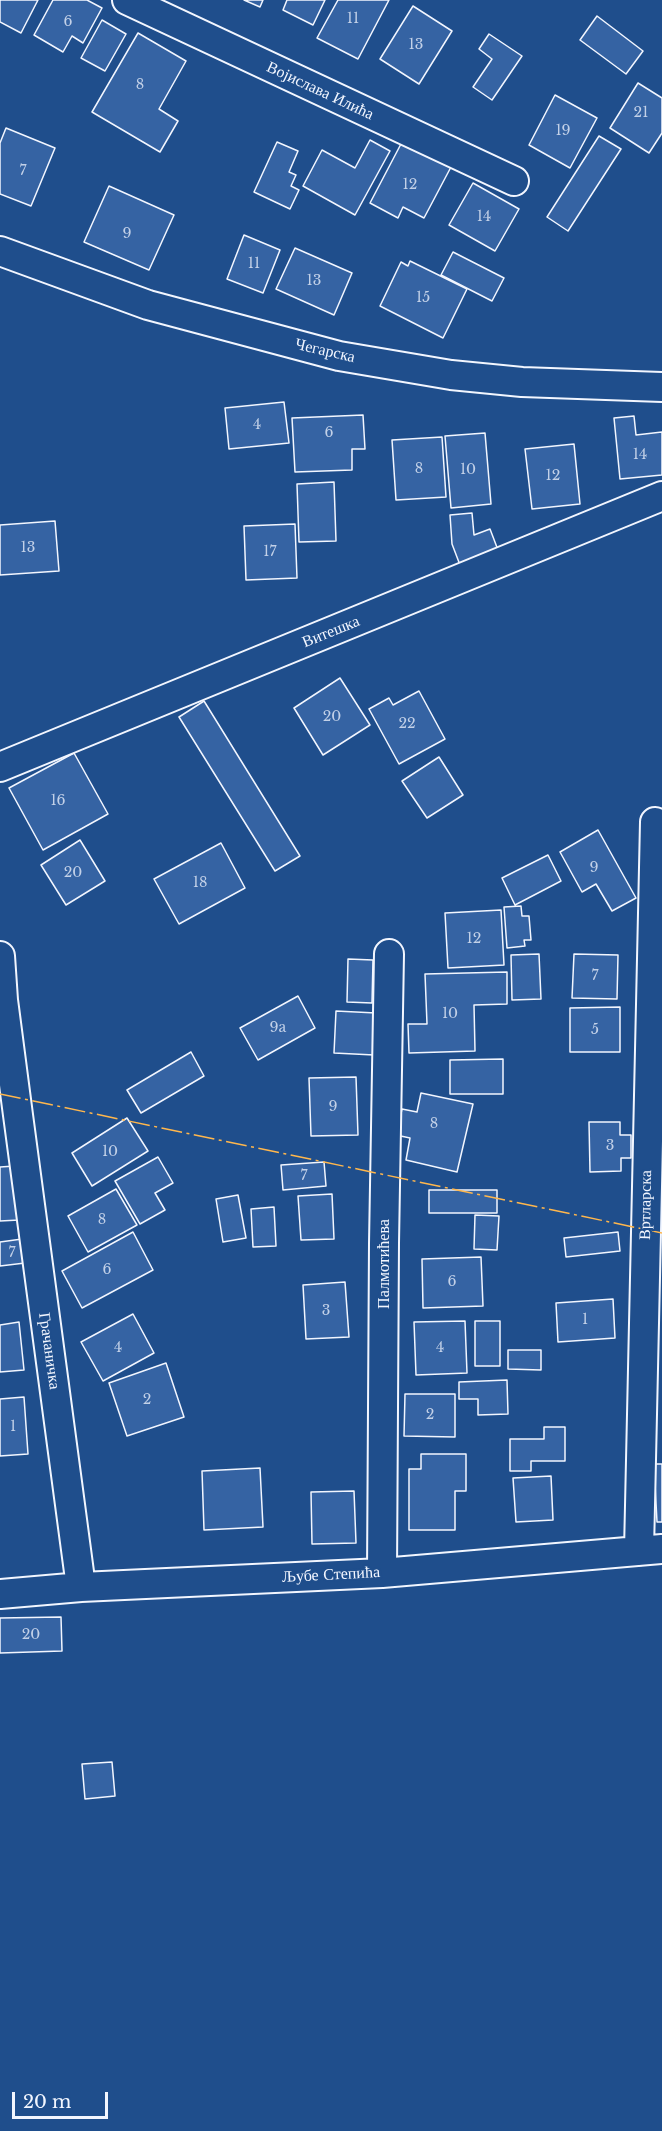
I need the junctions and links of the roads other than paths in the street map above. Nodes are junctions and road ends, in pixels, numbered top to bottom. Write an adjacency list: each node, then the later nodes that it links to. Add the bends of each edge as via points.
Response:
1 (127, 0): 2 (street, Војислава Илића)
2 (514, 181)
3 (0, 251): 4 (street, Чегарска, via 148,305 339,356 510,381)
4 (662, 387)
5 (662, 496): 6 (street, Витешка)
6 (0, 767)
7 (655, 822): 11 (street, Вртларска)
8 (389, 954): 12 (street, Палмотићева)
9 (0, 956): 10 (street, Грачаничка)
10 (1, 999): 13 (street, Грачаничка)
11 (650, 1550): 12 (street, Љубе Степића)
12 (382, 1573): 13 (street, Љубе Степића)
13 (81, 1587): 14 (street, Љубе Степића)
14 (0, 1594)

